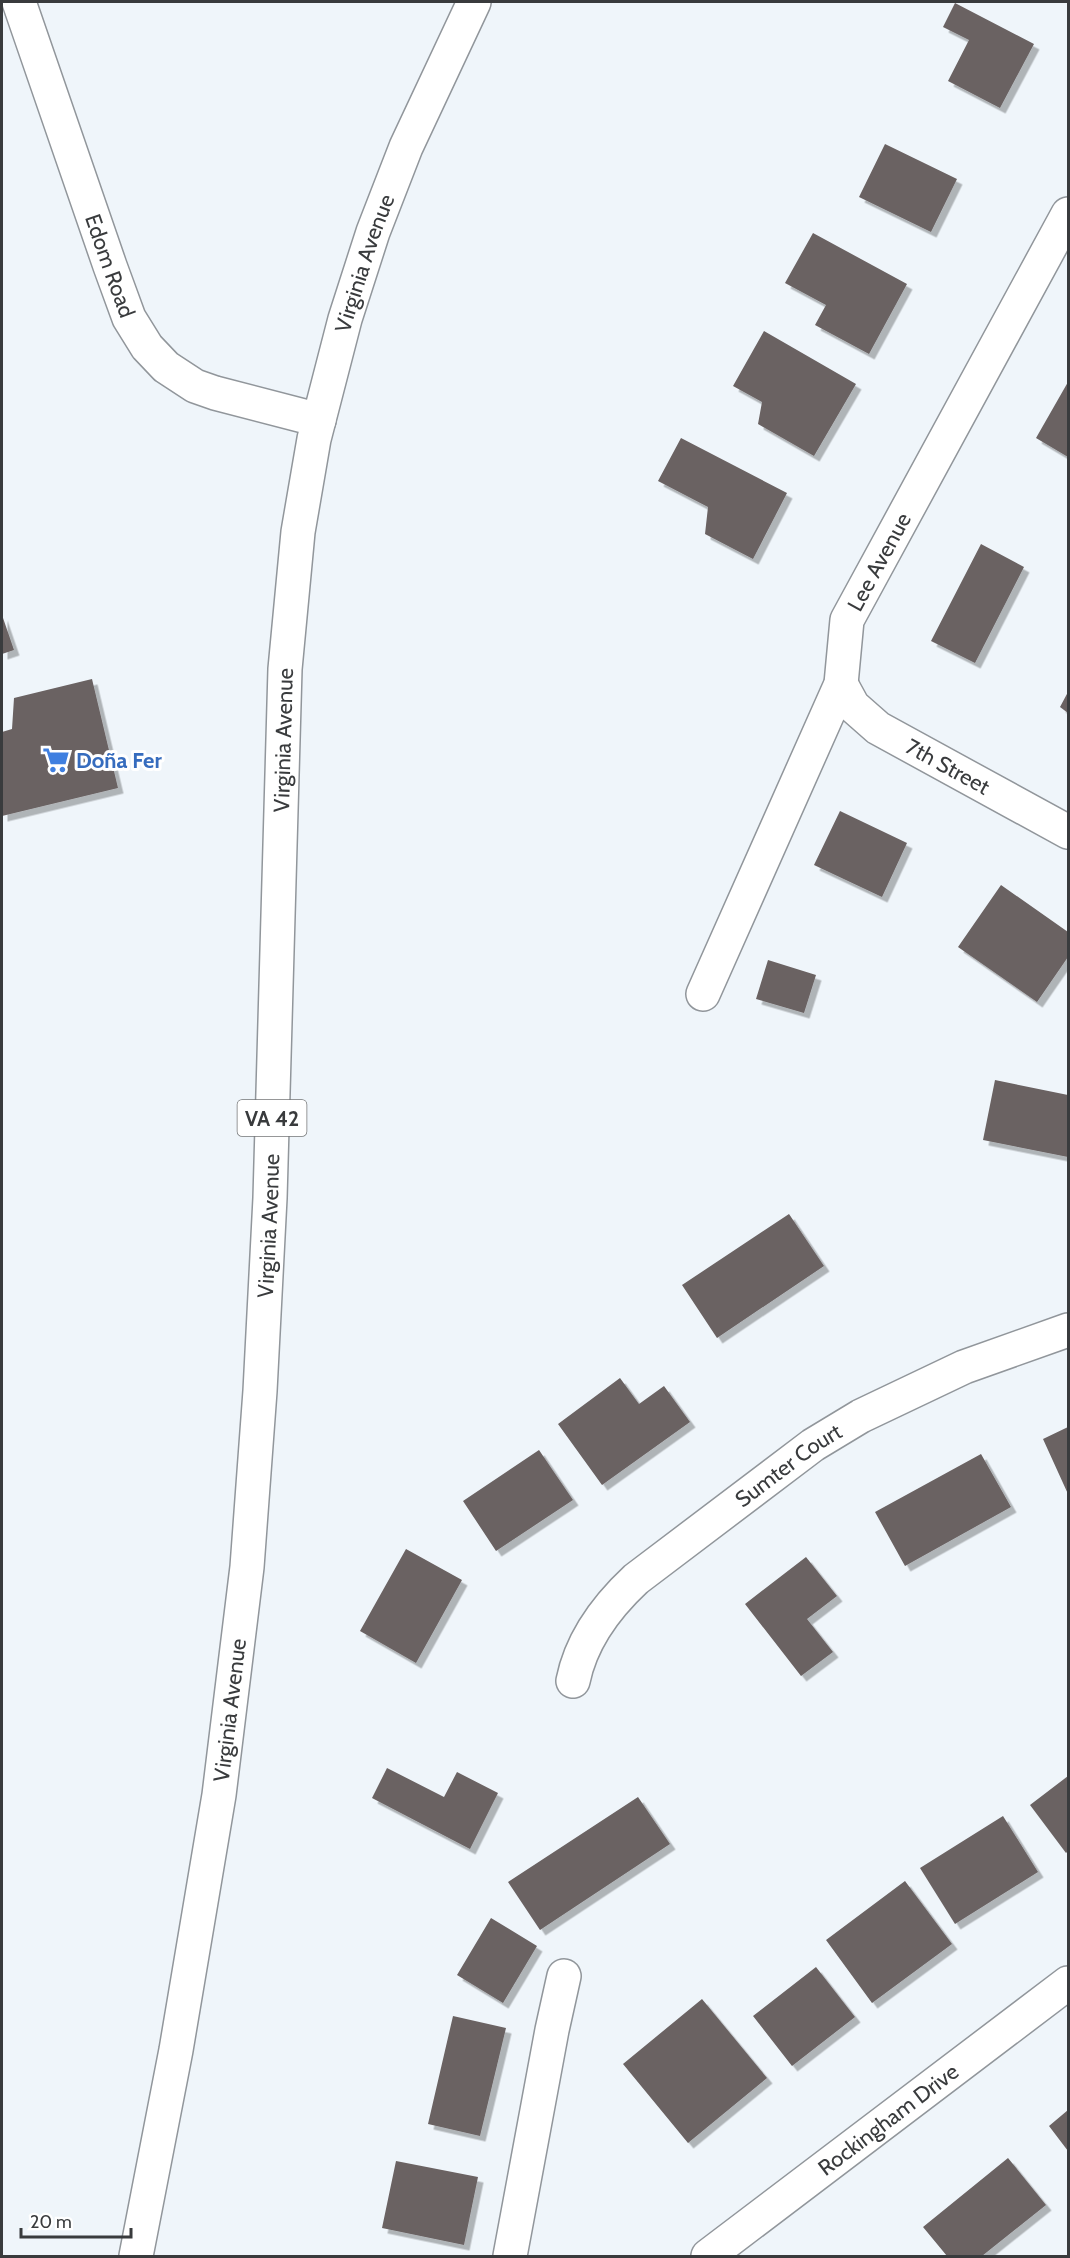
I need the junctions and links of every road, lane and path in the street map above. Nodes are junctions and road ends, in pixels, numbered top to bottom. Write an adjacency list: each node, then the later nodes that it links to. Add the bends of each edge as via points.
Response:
1 (19, 2): 4 (street, Edom Road, via 121,297 147,347 166,367 195,386)
2 (474, 2): 4 (street, Virginia Avenue / VA 42, via 411,136 373,232)
3 (1068, 214): 5 (street, Lee Avenue, via 847,620)
4 (319, 420): 12 (street, Virginia Avenue / VA 42, via 298,532 285,669 270,1198 247,1567 219,1796)
5 (841, 684): 6 (street, 7th Street, via 853,706 878,728); 7 (street, Lee Avenue)
6 (1068, 832)
7 (703, 994)
8 (1068, 1330): 9 (street, Sumter Court, via 946,1374 813,1445 623,1591 588,1640)
9 (573, 1681)
10 (564, 1976): 13 (street)
11 (1068, 1983): 14 (street, Rockingham Drive)
12 (136, 2256)
13 (510, 2256)
14 (708, 2256)

